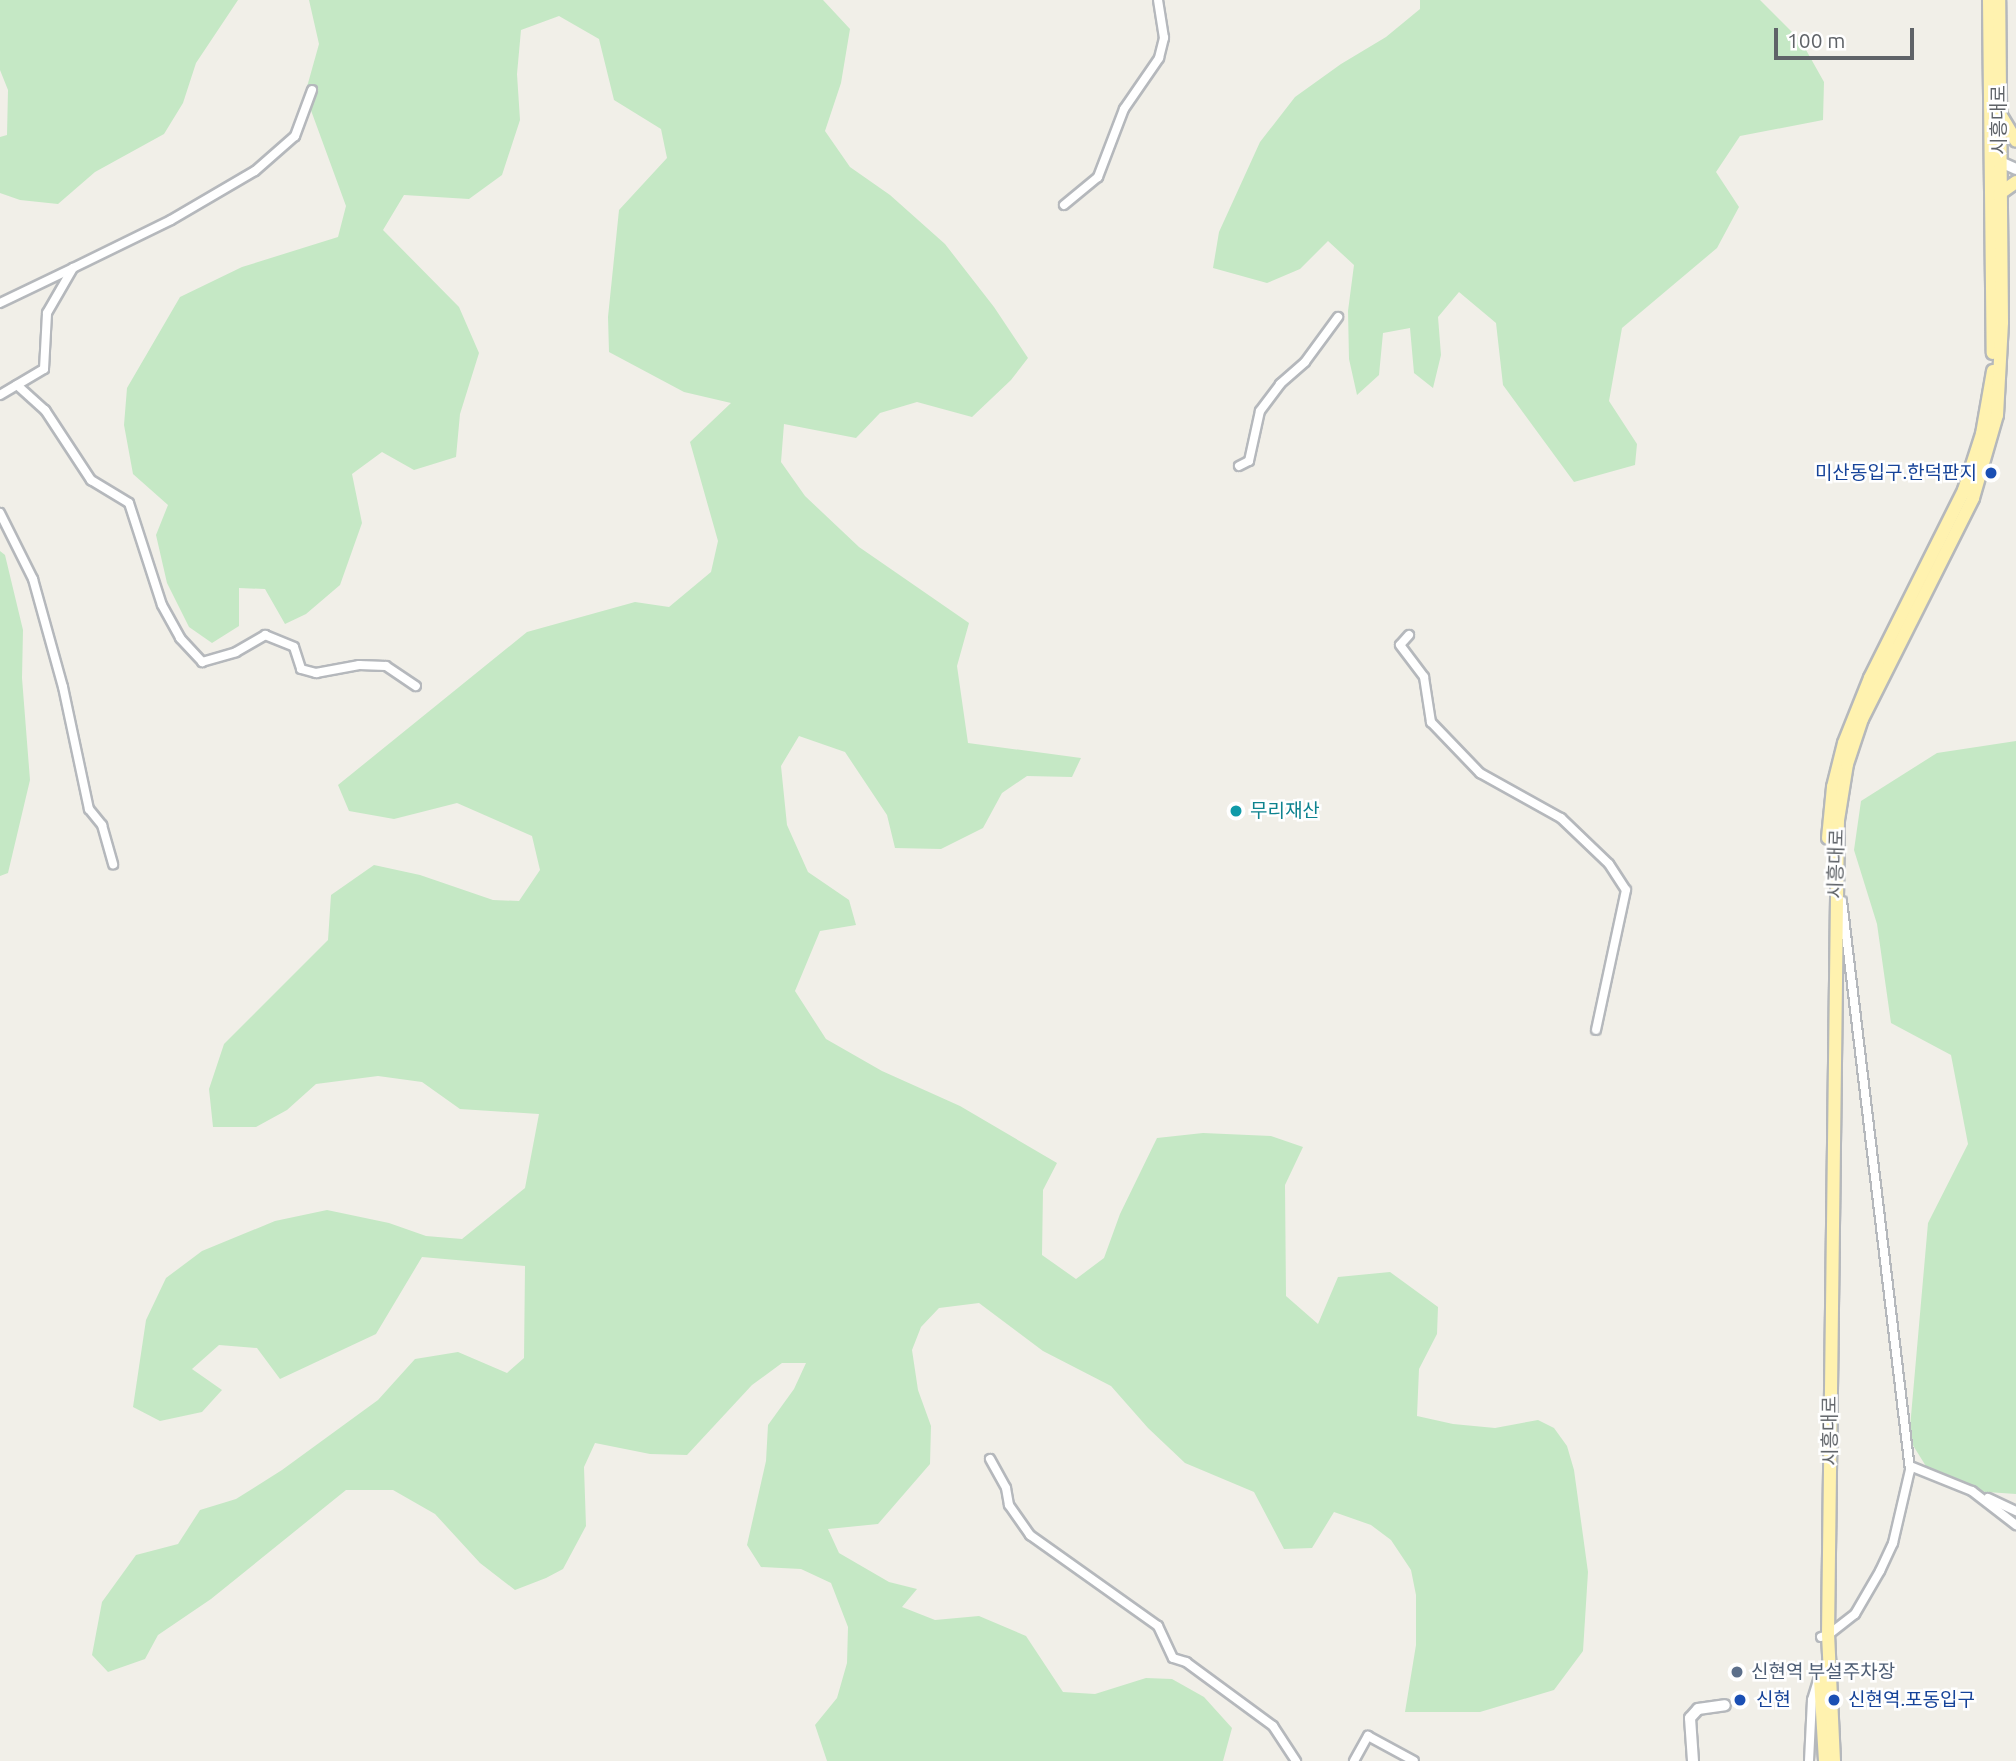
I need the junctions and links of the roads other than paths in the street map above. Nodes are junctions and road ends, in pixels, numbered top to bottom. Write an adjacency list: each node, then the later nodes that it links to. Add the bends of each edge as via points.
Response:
1 (1158, 0): 11 (street, via 1164,38 1159,58 1124,109 1098,177)
2 (1989, 0): 7 (main road, 시흥대로)
3 (1999, 0): 5 (main road, 시흥대로)
4 (312, 90): 12 (street, via 295,136 255,170 171,220)
5 (1998, 112): 6 (main road); 7 (main road, 시흥대로)
6 (2016, 141)
7 (1994, 159): 8 (street); 10 (main road, 시흥대로); 29 (main road, 시흥대로, via 1994,361 1982,434 1958,505 1850,725 1829,821)
8 (2016, 169)
9 (2016, 182): 10 (main road)
10 (1999, 194): 22 (main road, 시흥대로, via 2002,322 1993,433 1958,531 1878,682 1860,726 1842,790)
11 (1064, 205)
12 (73, 268): 13 (street); 15 (street, via 47,313 44,369)
13 (0, 303)
14 (1338, 317): 17 (street, via 1260,411 1249,461)
15 (16, 385): 16 (street); 20 (street, via 45,410 91,480 129,503 162,605 180,638 202,662 236,652 265,635 294,647 301,669 316,673 359,665 386,666)
16 (0, 395)
17 (1238, 466)
18 (0, 513): 21 (street, via 33,579 63,687 89,809 102,825)
19 (1409, 635): 23 (street, via 1400,645 1424,677 1431,722 1480,773 1561,818 1609,864 1626,890)
20 (416, 685)
21 (113, 864)
22 (1835, 879): 25 (street, via 1856,1004); 29 (main road, 시흥대로)
23 (1596, 1030)
24 (990, 1459): 32 (street, via 1009,1505 1030,1535 1157,1626 1173,1658 1186,1662 1273,1726)
25 (1910, 1466): 26 (street); 29 (street, via 1893,1543 1880,1571 1855,1614)
26 (1972, 1491): 27 (street); 28 (street)
27 (2016, 1511)
28 (2016, 1525)
29 (1824, 1636): 30 (main road, 시흥대로); 38 (main road, 시흥대로)
30 (1820, 1673): 36 (street, via 1812,1700); 37 (main road, 시흥대로)
31 (1725, 1705): 35 (street, via 1698,1709 1690,1718)
32 (1296, 1761)
33 (1354, 1761): 34 (street, via 1368,1736)
34 (1415, 1761)
35 (1693, 1761)
36 (1809, 1761)
37 (1825, 1761)
38 (1834, 1761)

